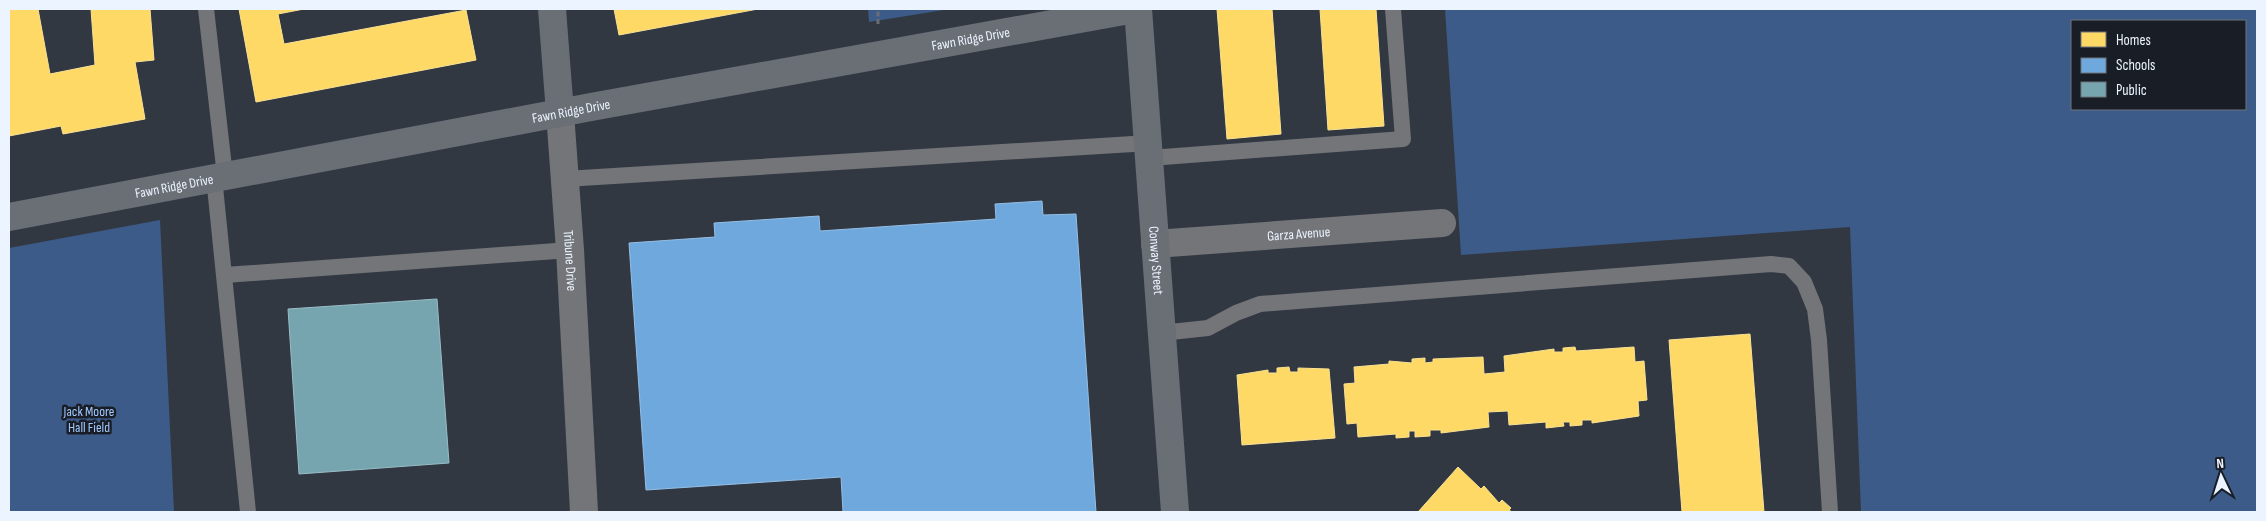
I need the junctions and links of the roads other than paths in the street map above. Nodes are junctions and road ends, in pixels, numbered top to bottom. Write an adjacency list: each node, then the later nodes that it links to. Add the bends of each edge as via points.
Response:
1 (206, 9): 7 (lane)
2 (552, 9): 5 (street, Tribune Drive)
3 (1137, 9): 5 (street, Fawn Ridge Drive); 6 (street, Conway Street)
4 (1393, 9): 6 (lane, via 1403,139)
5 (560, 113): 7 (street, Fawn Ridge Drive); 8 (street, Tribune Drive)
6 (1149, 151): 8 (lane); 11 (street, Conway Street)
7 (219, 176): 9 (street, Fawn Ridge Drive); 13 (lane)
8 (565, 179): 12 (street, Tribune Drive)
9 (9, 217)
10 (1442, 223): 11 (street, Garza Avenue)
11 (1155, 244): 14 (street, Conway Street)
12 (570, 250): 13 (lane); 16 (street, Tribune Drive)
13 (225, 275): 15 (lane)
14 (1161, 333): 17 (street, Conway Street); 18 (lane, via 1208,328 1260,304 1771,264 1789,266 1804,282 1815,309)
15 (248, 512)
16 (584, 512)
17 (1175, 512)
18 (1830, 512)

